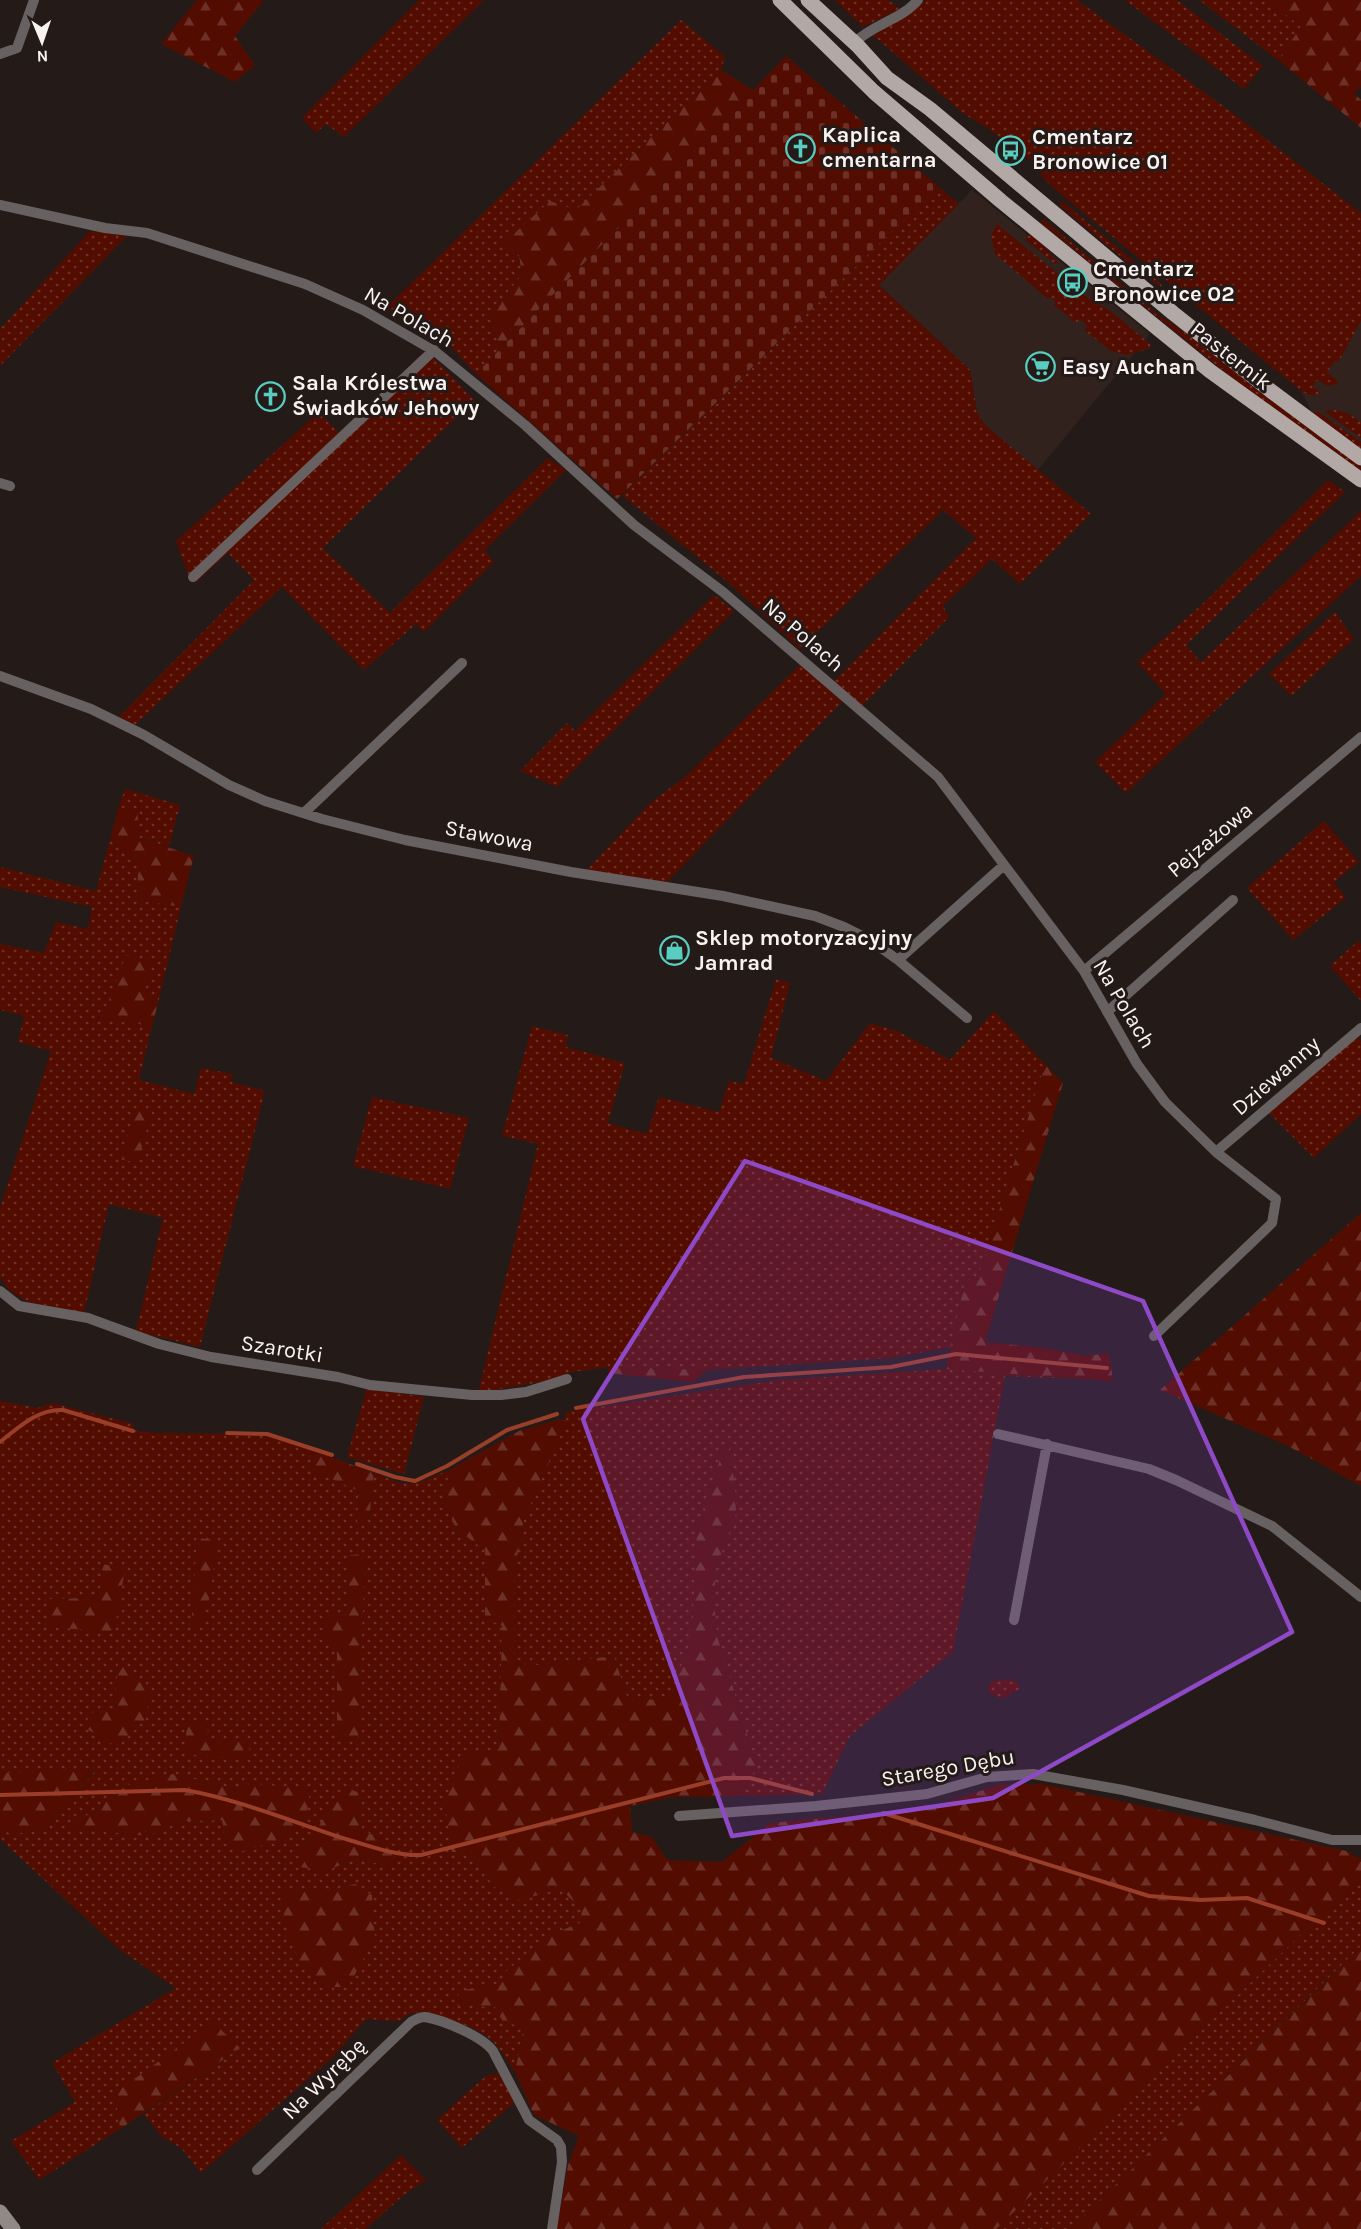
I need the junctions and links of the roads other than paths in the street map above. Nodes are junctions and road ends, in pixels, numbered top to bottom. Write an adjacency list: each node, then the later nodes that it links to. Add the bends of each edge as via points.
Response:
1 (34, 0): 6 (street, via 17,48)
2 (780, 0): 10 (main road, Pasternik, via 874,92 1001,201 1210,371)
3 (808, 0): 5 (main road, Pasternik)
4 (918, 0): 5 (street)
5 (854, 43): 9 (main road, Pasternik, via 888,78 1173,313)
6 (0, 54)
7 (0, 205): 8 (street, Na Polach, via 147,233 305,284 363,310)
8 (434, 350): 11 (street); 16 (street, Na Polach, via 525,425 634,525 723,592 938,777)
9 (1361, 458)
10 (1361, 480)
11 (193, 578)
12 (462, 663): 15 (street)
13 (0, 676): 15 (street, Stawowa, via 91,709 228,785)
14 (1361, 737): 19 (street, Pejzażowa)
15 (304, 813): 18 (street, Stawowa, via 405,840 811,915 870,940)
16 (1004, 865): 18 (street); 19 (street, Na Polach)
17 (1233, 900): 20 (street)
18 (898, 960): 21 (street, Stawowa)
19 (1084, 971): 20 (street, Na Polach)
20 (1107, 1012): 23 (street, Na Polach, via 1165,1102)
21 (967, 1018)
22 (1361, 1028): 23 (street, Dziewanny)
23 (1216, 1152): 25 (street, Na Polach, via 1276,1199 1272,1223)
24 (0, 1291): 26 (street, Szarotki, via 19,1306 88,1318 159,1344 370,1385 501,1395 526,1392)
25 (1154, 1336)
26 (567, 1378)
27 (998, 1434): 28 (street)
28 (1047, 1444): 29 (street, via 1149,1469 1243,1511 1286,1536); 30 (street)
29 (1361, 1597)
30 (1014, 1620)
31 (679, 1816): 32 (street, Starego Dębu, via 927,1794 987,1777 1033,1774 1123,1790 1332,1840)
32 (1361, 1840)
33 (257, 2170): 36 (street, Na Wyrębę, via 404,2028 424,2017 486,2042 529,2120 561,2146)
34 (0, 2212): 35 (street)
35 (13, 2229)
36 (552, 2229)

